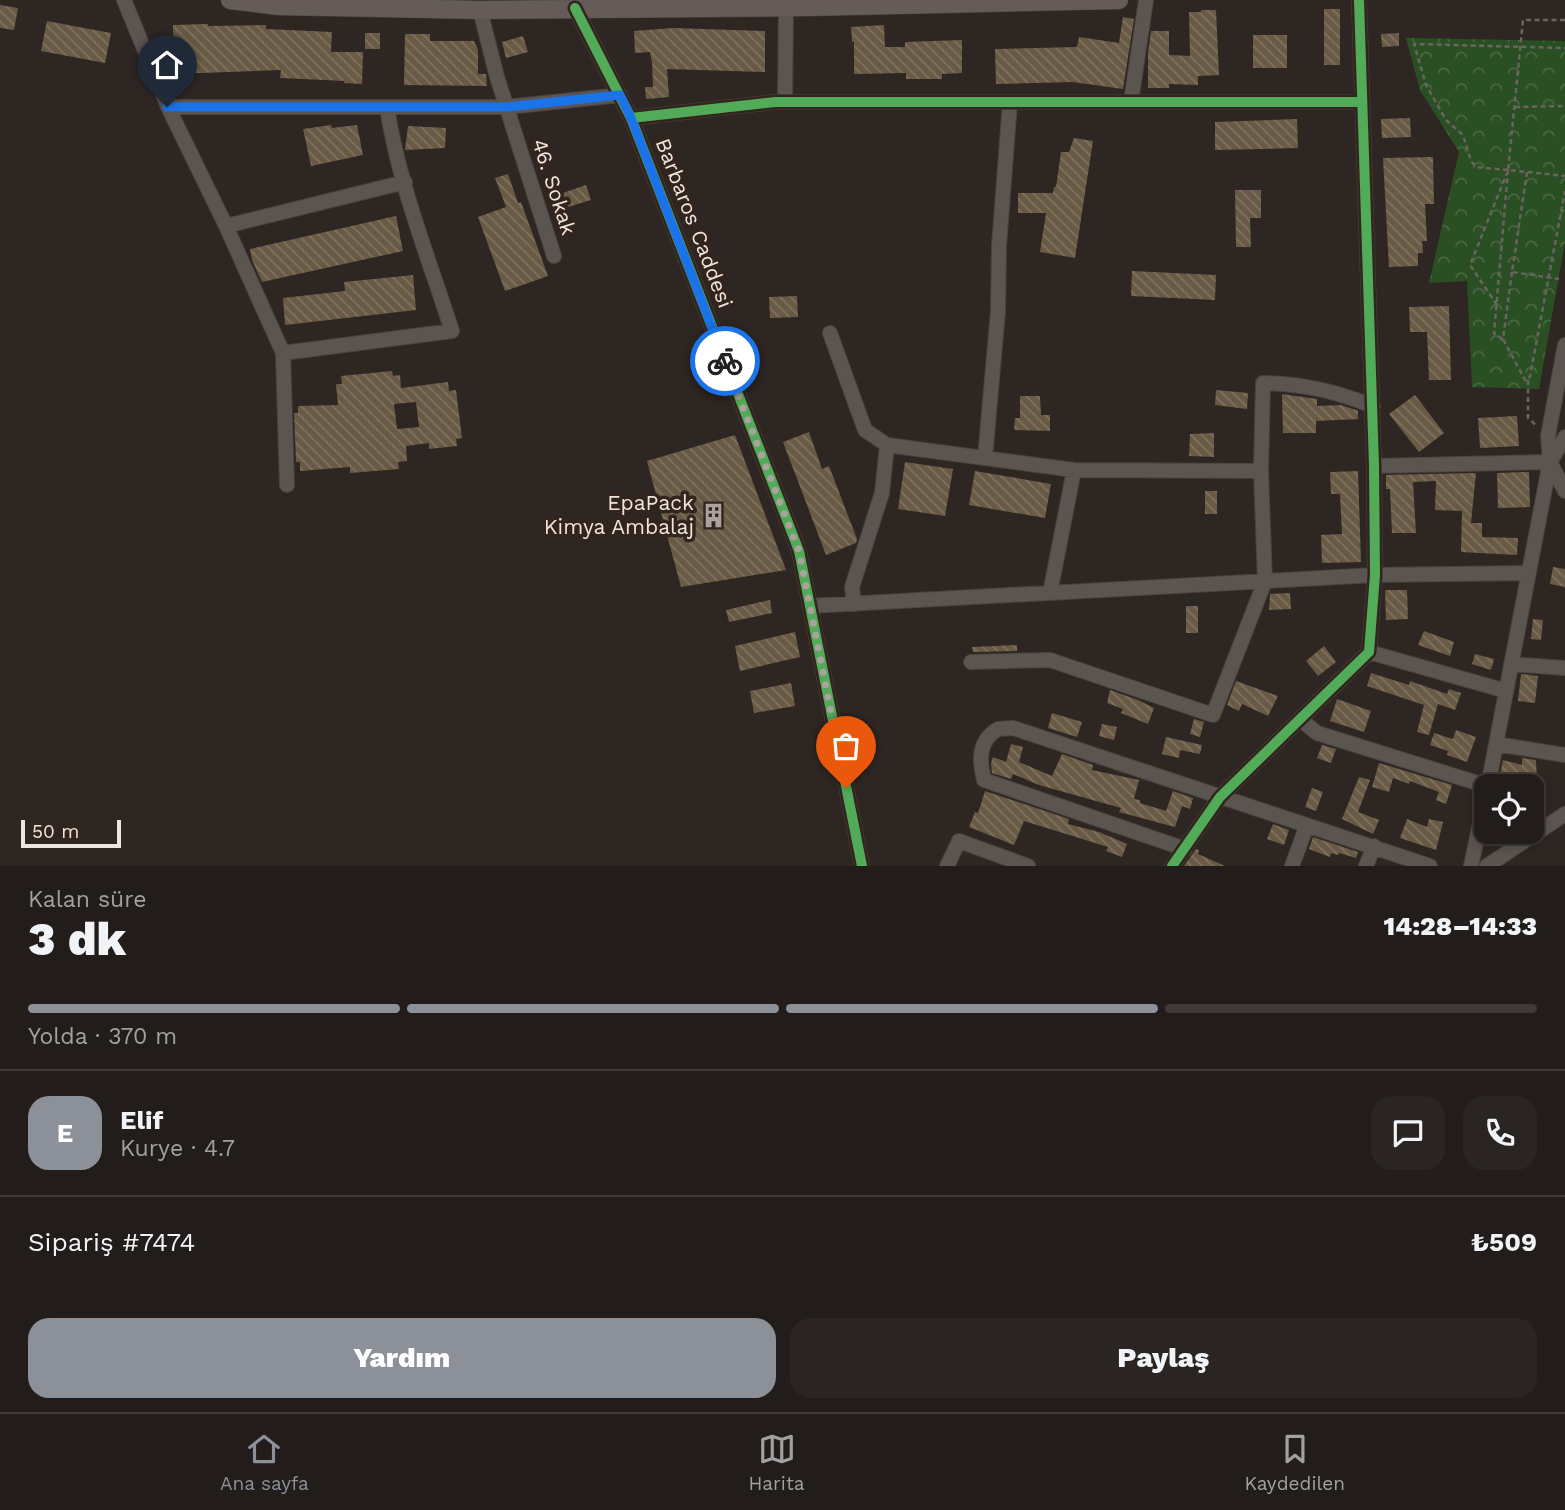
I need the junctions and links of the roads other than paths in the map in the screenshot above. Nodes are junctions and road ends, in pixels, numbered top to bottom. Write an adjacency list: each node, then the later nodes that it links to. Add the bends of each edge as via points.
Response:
1 (124, 0): 14 (street)
2 (230, 0): 8 (main road, via 278,6)
3 (1119, 0): 6 (main road)
4 (1146, 0): 12 (street)
5 (1359, 0): 13 (street)
6 (786, 7): 7 (main road); 10 (street)
7 (575, 8): 8 (main road); 9 (street, Barbaros Caddesi)
8 (481, 10): 16 (street, 46. Sokak)
9 (620, 95): 16 (street); 17 (street, Barbaros Caddesi)
10 (785, 102): 11 (street); 17 (street)
11 (1010, 102): 12 (street); 28 (street)
12 (1131, 102): 13 (street)
13 (1362, 102): 25 (street)
14 (167, 107): 15 (street); 19 (street)
15 (387, 107): 16 (street); 18 (street)
16 (507, 107): 20 (street, 46. Sokak)
17 (631, 118): 40 (street, Barbaros Caddesi, via 799,551)
18 (405, 182): 19 (street); 23 (street, via 452,331)
19 (226, 226): 23 (street)
20 (554, 256)
21 (830, 332): 27 (street, via 865,430)
22 (1565, 345): 24 (street)
23 (283, 354): 33 (street)
24 (1561, 384): 29 (street, via 1548,436)
25 (1373, 407): 30 (street); 32 (street, via 1298,384 1263,383)
26 (1565, 437): 29 (street)
27 (887, 445): 28 (street); 39 (street, via 882,493 852,587)
28 (985, 458): 31 (street)
29 (1550, 462): 30 (street); 34 (street); 35 (street)
30 (1374, 467): 36 (street)
31 (1074, 470): 32 (street); 38 (street)
32 (1261, 471): 37 (street)
33 (288, 485)
34 (1565, 491)
35 (1528, 573): 36 (street); 43 (street)
36 (1375, 575): 37 (street); 41 (street)
37 (1265, 581): 38 (street); 42 (street, via 1213,715 1050,660)
38 (1050, 593): 39 (street)
39 (854, 604): 40 (street)
40 (810, 606): 57 (street, Barbaros Caddesi)
41 (1369, 652): 45 (street); 46 (street)
42 (971, 662)
43 (1511, 664): 44 (street); 45 (street)
44 (1565, 667)
45 (1506, 691): 47 (street)
46 (1300, 719): 50 (street, via 1317,733); 51 (street)
47 (1496, 744): 48 (street); 49 (street)
48 (1565, 755)
49 (1490, 774)
50 (1474, 782)
51 (1220, 797): 53 (street); 56 (street); 56 (street, via 1013,728 998,729 984,743 980,757 984,780)
52 (1565, 814): 65 (street)
53 (1307, 825): 55 (street); 61 (street)
54 (1476, 844): 64 (street)
55 (1374, 846): 62 (street); 63 (street)
56 (1185, 849): 60 (street)
57 (862, 866)
58 (947, 866): 59 (street, via 959,841)
59 (1028, 866)
60 (1172, 866)
61 (1292, 866)
62 (1366, 866)
63 (1430, 866)
64 (1471, 866)
65 (1487, 866)

